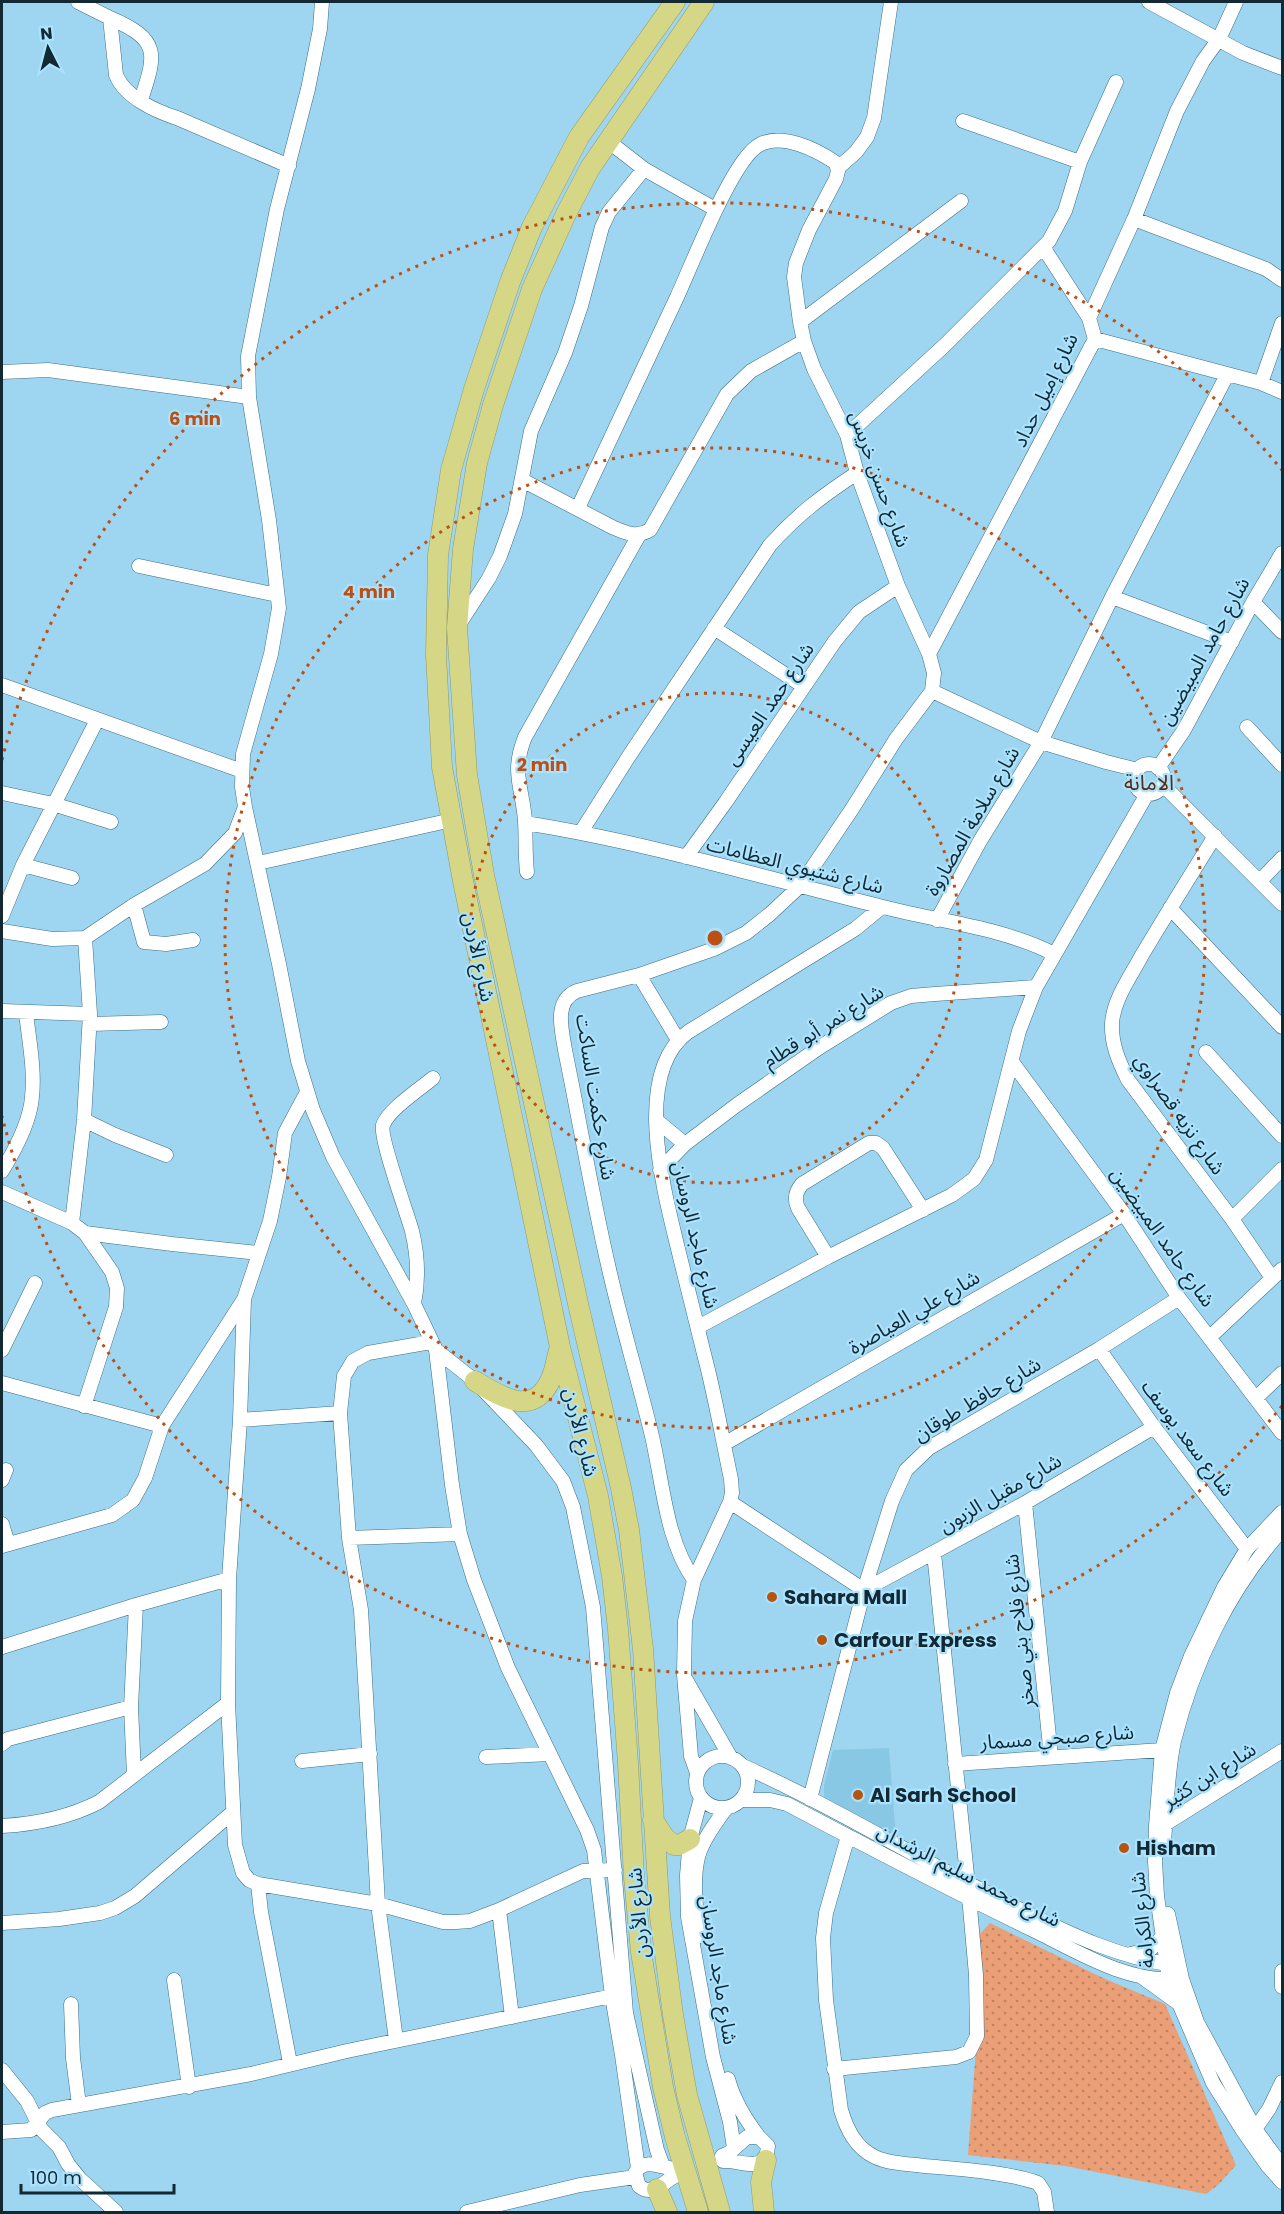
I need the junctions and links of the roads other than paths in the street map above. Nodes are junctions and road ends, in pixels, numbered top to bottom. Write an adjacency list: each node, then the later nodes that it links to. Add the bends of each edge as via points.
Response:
1 (78, 2): 8 (street)
2 (322, 2): 16 (street, via 316,52)
3 (675, 2): 65 (highway, شارع الأردن, via 579,137 532,227 474,389 451,470 438,555 436,655 442,767)
4 (704, 2): 14 (highway, شارع الأردن)
5 (891, 2): 18 (street, شارع حسن خريس, via 874,118 867,137)
6 (1149, 2): 9 (street)
7 (1236, 2): 9 (street, شارع إميل حداد)
8 (110, 18): 12 (street, via 117,78); 12 (street, via 140,35 151,50 153,64)
9 (1219, 39): 10 (street); 21 (street, شارع إميل حداد, via 1181,102)
10 (1282, 68)
11 (1116, 82): 15 (street)
12 (141, 100): 16 (street, via 160,112)
13 (963, 121): 15 (street)
14 (608, 141): 17 (street); 45 (highway, شارع الأردن, via 566,214 532,289 493,405 468,512)
15 (1080, 162): 22 (street, via 1062,218)
16 (289, 166): 33 (street, via 249,341)
17 (644, 169): 20 (street); 36 (street, via 609,212 602,227 565,353 531,430)
18 (837, 173): 20 (street, via 836,163 790,141 766,142 744,160); 25 (street, شارع حسن خريس, via 796,263)
19 (961, 201): 25 (street)
20 (715, 209): 37 (street)
21 (1134, 219): 23 (street, via 1266,269); 24 (street, شارع إميل حداد)
22 (1043, 247): 24 (street); 34 (street)
23 (1282, 280)
24 (1089, 318): 27 (street, شارع إميل حداد)
25 (800, 322): 28 (street, شارع حسن خريس)
26 (1282, 323): 31 (street)
27 (1095, 339): 30 (street); 49 (street, شارع إميل حداد)
28 (804, 341): 34 (street, شارع حسن خريس); 38 (street, via 751,371 727,394 650,530)
29 (2, 372): 33 (street, via 48,370)
30 (1227, 375): 31 (street); 43 (street, شارع سلامة المصاروة)
31 (1261, 382): 32 (street)
32 (1282, 392)
33 (249, 397): 42 (street)
34 (848, 435): 35 (street, شارع حسن خريس)
35 (857, 473): 41 (street, شارع حسن خريس); 46 (street, via 792,520 770,545)
36 (522, 480): 37 (street); 45 (street, via 500,556)
37 (578, 508): 38 (street, via 612,527)
38 (639, 535): 67 (street, via 525,737 517,760)
39 (1282, 553): 44 (street, شارع حامد المبيضين)
40 (139, 566): 42 (street)
41 (898, 586): 49 (street, شارع حسن خريس); 51 (street, شارع حمد العيسى, via 859,612)
42 (277, 595): 58 (street, via 272,654)
43 (1112, 597): 48 (street); 55 (street, شارع سلامة المصاروة)
44 (1253, 602): 47 (street); 48 (street, شارع حامد المبيضين)
45 (457, 628): 174 (highway, شارع الأردن, via 468,775 484,875 629,1530 643,1649)
46 (714, 628): 51 (street); 68 (street)
47 (1282, 632)
48 (1232, 642): 57 (street, شارع حامد المبيضين, via 1184,730)
49 (929, 654): 52 (street, شارع حسن خريس, via 934,673)
50 (2, 685): 53 (street)
51 (803, 686): 70 (street, شارع حمد العيسى)
52 (932, 691): 55 (street); 77 (street, شارع حكمت الساكت)
53 (97, 720): 58 (street); 63 (street)
54 (1247, 727): 56 (street)
55 (1041, 742): 59 (street); 83 (street, شارع سلامة المصاروة)
56 (1282, 765)
57 (1158, 768): 59 (street, via 1148,765); 60 (street)
58 (242, 771): 64 (street)
59 (1136, 775): 62 (street, via 1137,788)
60 (1163, 784): 62 (street, via 1158,791); 69 (street)
61 (2, 794): 63 (street)
62 (1147, 794): 87 (street)
63 (53, 804): 66 (street); 73 (street)
64 (245, 807): 72 (street); 79 (street, via 235,833 218,853)
65 (452, 820): 72 (street); 124 (highway, شارع الأردن)
66 (111, 822)
67 (525, 823): 68 (street, شارع شتيوي العظامات); 74 (street)
68 (581, 832): 70 (street, شارع شتيوي العظامات)
69 (1215, 836): 76 (street); 81 (street, شارع نزيه قصراوي)
70 (686, 857): 77 (street, شارع شتيوي العظامات)
71 (1282, 858): 76 (street)
72 (258, 863): 99 (street)
73 (23, 865): 75 (street); 82 (street)
74 (527, 872)
75 (72, 878)
76 (1260, 881): 78 (street)
77 (800, 886): 80 (street, شارع شتيوي العظامات); 88 (street, شارع حكمت الساكت, via 746,933 714,949)
78 (1282, 904)
79 (134, 905): 85 (street); 86 (street, via 144,942)
80 (882, 907): 83 (street, شارع شتيوي العظامات); 95 (street, شارع ماجد الروسان, via 855,929)
81 (1170, 908): 94 (street); 111 (street, شارع نزيه قصراوي, via 1115,1007 1112,1022 1117,1060)
82 (2, 916)
83 (937, 920): 87 (street, شارع شتيوي العظامات, via 1018,939)
84 (2, 931): 85 (street, via 52,939)
85 (85, 938): 92 (street)
86 (193, 940)
87 (1053, 954): 89 (street)
88 (639, 975): 95 (street); 149 (street, شارع حكمت الساكت, via 570,994 562,1006 562,1029 609,1270 675,1545)
89 (1036, 987): 97 (street); 103 (street, شارع نمر أبو قطام, via 911,996 891,1003 813,1052)
90 (2, 1011): 91 (street)
91 (26, 1013): 92 (street); 107 (street, via 33,1098)
92 (90, 1019): 93 (street); 101 (street)
93 (161, 1022)
94 (1282, 1027)
95 (678, 1040): 100 (street, شارع ماجد الروسان, via 664,1066)
96 (1206, 1052): 102 (street)
97 (1012, 1062): 109 (street, via 981,1171 967,1186); 110 (street, شارع حامد المبيضين)
98 (433, 1078): 120 (street, via 387,1118 381,1133 416,1253 419,1272)
99 (307, 1092): 114 (street, via 285,1133 274,1199); 120 (street, via 333,1157)
100 (656, 1119): 103 (street); 106 (street, شارع ماجد الروسان)
101 (84, 1120): 104 (street); 112 (street)
102 (1282, 1136)
103 (685, 1144): 106 (street, شارع نمر أبو قطام)
104 (166, 1155)
105 (1282, 1169): 111 (street)
106 (660, 1170): 121 (street, شارع ماجد الروسان)
107 (2, 1171)
108 (2, 1192): 112 (street)
109 (923, 1210): 115 (street); 115 (street, via 881,1146 866,1144 802,1184 797,1192 798,1208)
110 (1124, 1214): 118 (street, شارع حامد المبيضين); 137 (street, شارع علي العياصرة)
111 (1232, 1219): 116 (street, شارع نزيه قصراوي)
112 (72, 1223): 113 (street)
113 (85, 1233): 114 (street); 131 (street, via 112,1272 117,1297)
114 (259, 1253): 119 (street)
115 (828, 1257): 121 (street)
116 (1277, 1273): 122 (street)
117 (35, 1283): 126 (street)
118 (1179, 1298): 122 (street, شارع حامد المبيضين); 125 (street, شارع حافظ طوقان)
119 (243, 1299): 133 (street); 134 (street)
120 (414, 1304): 123 (street)
121 (698, 1327): 137 (street, شارع ماجد الروسان)
122 (1210, 1337): 130 (street, شارع حامد المبيضين)
123 (434, 1346): 128 (street); 132 (street, via 368,1353 352,1361 344,1376); 143 (street)
124 (560, 1347): 128 (highway, via 551,1380 535,1399 505,1399); 218 (highway, شارع الأردن, via 598,1496 612,1576 641,1952 668,2107)
125 (1099, 1349): 135 (street, شارع سعد يوسف); 150 (street, شارع حافظ طوقان, via 917,1458 906,1470 892,1501)
126 (2, 1350)
127 (1282, 1373): 130 (street)
128 (475, 1381): 180 (street, via 536,1445 563,1481 573,1507 593,1607)
129 (2, 1383): 131 (street)
130 (1256, 1398): 136 (street, شارع حامد المبيضين)
131 (84, 1406): 134 (street)
132 (340, 1413): 133 (street); 144 (street)
133 (240, 1420): 148 (street)
134 (162, 1426): 145 (street, via 145,1478 124,1508 112,1515)
135 (1154, 1427): 139 (street, شارع مقبل الزبون); 146 (street, شارع سعد يوسف)
136 (1282, 1433)
137 (724, 1444): 138 (street, شارع ماجد الروسان)
138 (730, 1502): 149 (street, شارع ماجد الروسان); 150 (street)
139 (1025, 1503): 147 (street, شارع مقبل الزبون); 161 (street, شارع فلاح بني صخر)
140 (1282, 1512): 146 (street, شارع الكرامة)
141 (2, 1524): 145 (street)
142 (1282, 1530): 176 (street, شارع الكرامة, via 1239,1586 1200,1665 1174,1742)
143 (460, 1534): 144 (street); 160 (street, via 508,1668)
144 (350, 1538): 159 (street, via 361,1610)
145 (5, 1545)
146 (1247, 1549): 157 (street, شارع الكرامة, via 1191,1656)
147 (934, 1553): 150 (street, شارع مقبل الزبون); 165 (street)
148 (229, 1579): 151 (street); 154 (street)
149 (694, 1580): 153 (street, شارع ماجد الروسان, via 685,1621)
150 (864, 1590): 170 (street, شارع حافظ طوقان)
151 (136, 1605): 152 (street); 155 (street)
152 (2, 1647)
153 (684, 1675): 163 (street); 167 (street, شارع ماجد الروسان, via 691,1756)
154 (228, 1703): 168 (street); 173 (street)
155 (131, 1707): 156 (street, via 8,1739); 168 (street)
156 (2, 1744)
157 (1162, 1750): 161 (street, شارع صبحي مسمار); 176 (street, شارع الكرامة)
158 (1282, 1752): 176 (street, شارع ابن كثير)
159 (370, 1754): 164 (street); 183 (street)
160 (550, 1754): 162 (street); 179 (street, via 587,1830)
161 (1051, 1756): 165 (street, شارع صبحي مسمار)
162 (486, 1757)
163 (731, 1758): 166 (street); 167 (street, via 707,1760)
164 (302, 1761)
165 (955, 1764): 182 (street)
166 (743, 1766): 170 (street, شارع محمد سليم الرشدان); 171 (street, via 748,1784)
167 (697, 1773): 169 (street)
168 (134, 1775): 175 (street, via 99,1802 77,1813)
169 (701, 1798): 172 (street, via 716,1808); 178 (street, شارع ماجد الروسان)
170 (810, 1799): 182 (street, شارع محمد سليم الرشدان)
171 (741, 1800): 172 (street); 177 (street, شارع محمد سليم الرشدان, via 787,1804)
172 (726, 1808): 207 (street, شارع ماجد الروسان, via 698,1856 698,1923 732,2094)
173 (232, 1812): 181 (street, via 238,1861 249,1880); 185 (street, via 135,1896 115,1908 59,1919)
174 (653, 1820): 178 (highway, via 669,1842 678,1845); 219 (highway, شارع الأردن, via 673,2015 687,2096)
175 (2, 1826)
176 (1160, 1826): 186 (street, شارع الكرامة, via 1157,1896); 189 (street, شارع الكرامة)
177 (848, 1836): 182 (street, شارع محمد سليم الرشدان); 199 (street, via 826,1913 823,1938)
178 (690, 1839): 208 (street, شارع ماجد الروسان, via 688,1917 712,2057)
179 (598, 1870): 180 (street); 184 (street, via 583,1871); 193 (street)
180 (615, 1870): 211 (street, via 626,2013 657,2150)
181 (258, 1884): 183 (street); 198 (street)
182 (969, 1892): 187 (street, شارع محمد سليم الرشدان); 190 (street, شارع محمد سليم الرشدان, via 1110,1966); 199 (street, via 977,2036 969,2052 956,2057)
183 (378, 1904): 184 (street, via 456,1923); 197 (street)
184 (499, 1910): 196 (street)
185 (2, 1923)
186 (1162, 1937): 187 (street, via 1147,1951); 189 (street, شارع الكرامة)
187 (1125, 1955): 189 (street, شارع محمد سليم الرشدان)
188 (1282, 1971): 192 (street)
189 (1174, 1972): 190 (street, شارع محمد سليم الرشدان); 194 (street, شارع الكرامة); 205 (street, شارع الكرامة)
190 (1140, 1976): 194 (street)
191 (174, 1980): 202 (street)
192 (1282, 1987)
193 (612, 1996): 196 (street); 212 (street)
194 (1178, 2003): 213 (street, شارع الكرامة, via 1213,2083 1249,2140)
195 (71, 2004): 203 (street)
196 (512, 2017): 197 (street)
197 (396, 2040): 198 (street)
198 (290, 2063): 202 (street)
199 (834, 2069): 221 (street, via 846,2126 873,2156 897,2163 1030,2180 1042,2186)
200 (2, 2070): 204 (street)
201 (1282, 2082): 205 (street)
202 (189, 2087): 203 (street)
203 (79, 2105): 204 (street, via 52,2110)
204 (38, 2121): 206 (street, via 31,2130); 215 (street, via 80,2179)
205 (1255, 2129): 210 (street, شارع الكرامة)
206 (2, 2132)
207 (759, 2137): 208 (street, via 747,2137); 209 (street, شارع ماجد الروسان, via 768,2146)
208 (734, 2148): 209 (street, via 722,2159 750,2165)
209 (766, 2160): 220 (highway, via 761,2182)
210 (1282, 2166)
211 (672, 2170): 212 (street, via 651,2163); 214 (street)
212 (637, 2173): 214 (street, via 639,2186 644,2190); 216 (street)
213 (1282, 2182)
214 (657, 2189): 217 (highway)
215 (116, 2212)
216 (467, 2212)
217 (667, 2212)
218 (698, 2212)
219 (720, 2212)
220 (764, 2212)
221 (1047, 2212)

